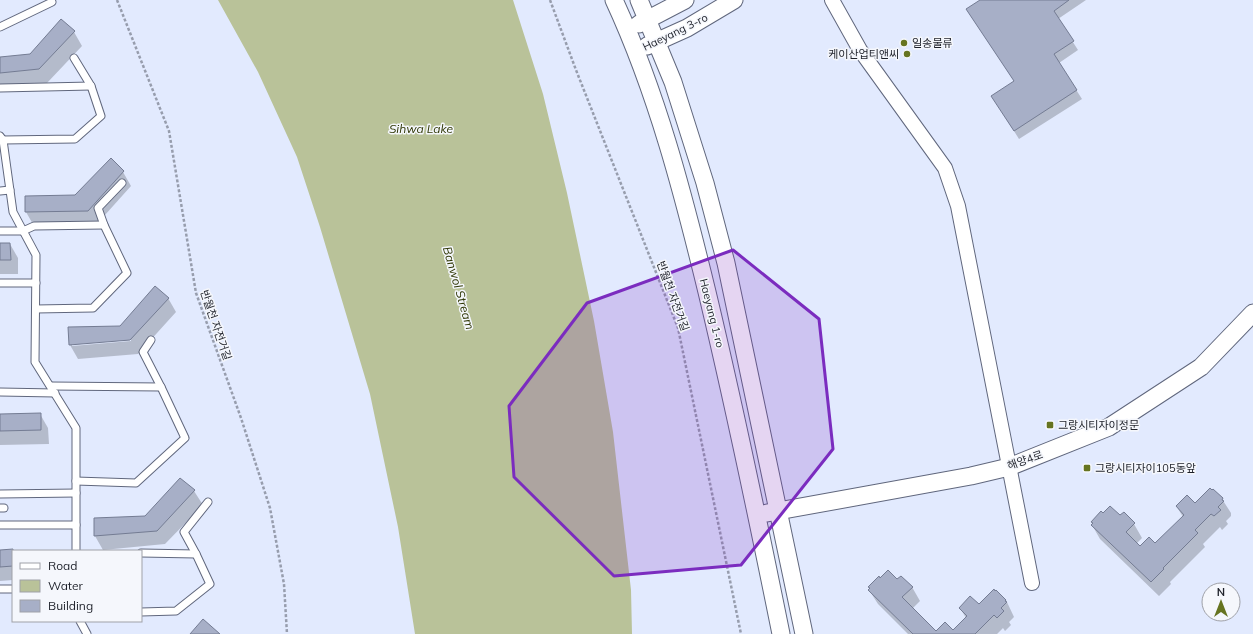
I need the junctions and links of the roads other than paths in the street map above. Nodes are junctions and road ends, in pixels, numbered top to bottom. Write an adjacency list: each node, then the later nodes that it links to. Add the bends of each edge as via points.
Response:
1 (614, 0): 9 (street, Haeyang 1-ro)
2 (639, 0): 7 (street, Haeyang 1-ro)
3 (685, 0): 7 (street, Haeyang 3-ro)
4 (734, 0): 10 (street, Haeyang 3-ro, via 687,28)
5 (832, 0): 31 (street, via 860,50 945,168 958,206)
6 (52, 2): 8 (lane)
7 (648, 19): 9 (street, Haeyang 3-ro); 10 (street, Haeyang 1-ro)
8 (0, 27)
9 (628, 30): 11 (street, Haeyang 1-ro)
10 (657, 42): 11 (street, Haeyang 3-ro); 36 (street, Haeyang 1-ro, via 673,82 705,184 726,263)
11 (636, 50): 37 (street, Haeyang 1-ro, via 666,137 687,210 720,344)
12 (74, 58): 13 (lane)
13 (91, 86): 14 (lane); 15 (lane, via 101,116 75,139)
14 (0, 88)
15 (1, 138): 16 (lane)
16 (2, 150): 18 (lane)
17 (122, 183): 20 (lane, via 98,208)
18 (10, 190): 19 (lane); 22 (lane, via 13,212)
19 (0, 191)
20 (104, 225): 22 (lane, via 34,226); 25 (lane, via 127,274 93,308)
21 (0, 231): 22 (lane)
22 (23, 231): 24 (lane, via 36,255)
23 (0, 282): 24 (lane)
24 (36, 283): 25 (lane)
25 (36, 309): 29 (lane, via 35,362)
26 (1253, 313): 31 (street, 해양4로, via 1201,367 1109,427)
27 (151, 340): 28 (lane, via 143,352)
28 (161, 387): 29 (lane); 32 (lane, via 185,438 136,483)
29 (53, 390): 30 (lane); 32 (lane, via 76,428)
30 (0, 392)
31 (1009, 467): 36 (street, 해양4로); 43 (street)
32 (76, 481): 33 (lane)
33 (76, 493): 34 (lane); 39 (lane)
34 (0, 494)
35 (208, 502): 42 (lane, via 184,532)
36 (778, 511): 37 (street, 해양4로); 50 (street, Haeyang 1-ro)
37 (757, 515): 49 (street, Haeyang 1-ro)
38 (0, 525): 39 (lane)
39 (76, 525): 40 (lane)
40 (76, 550)
41 (142, 553): 42 (lane)
42 (196, 554): 46 (lane, via 210,584 176,611)
43 (1032, 583)
44 (12, 589): 45 (lane)
45 (0, 590)
46 (142, 612)
47 (81, 622): 48 (lane)
48 (87, 634)
49 (781, 634)
50 (804, 634)

